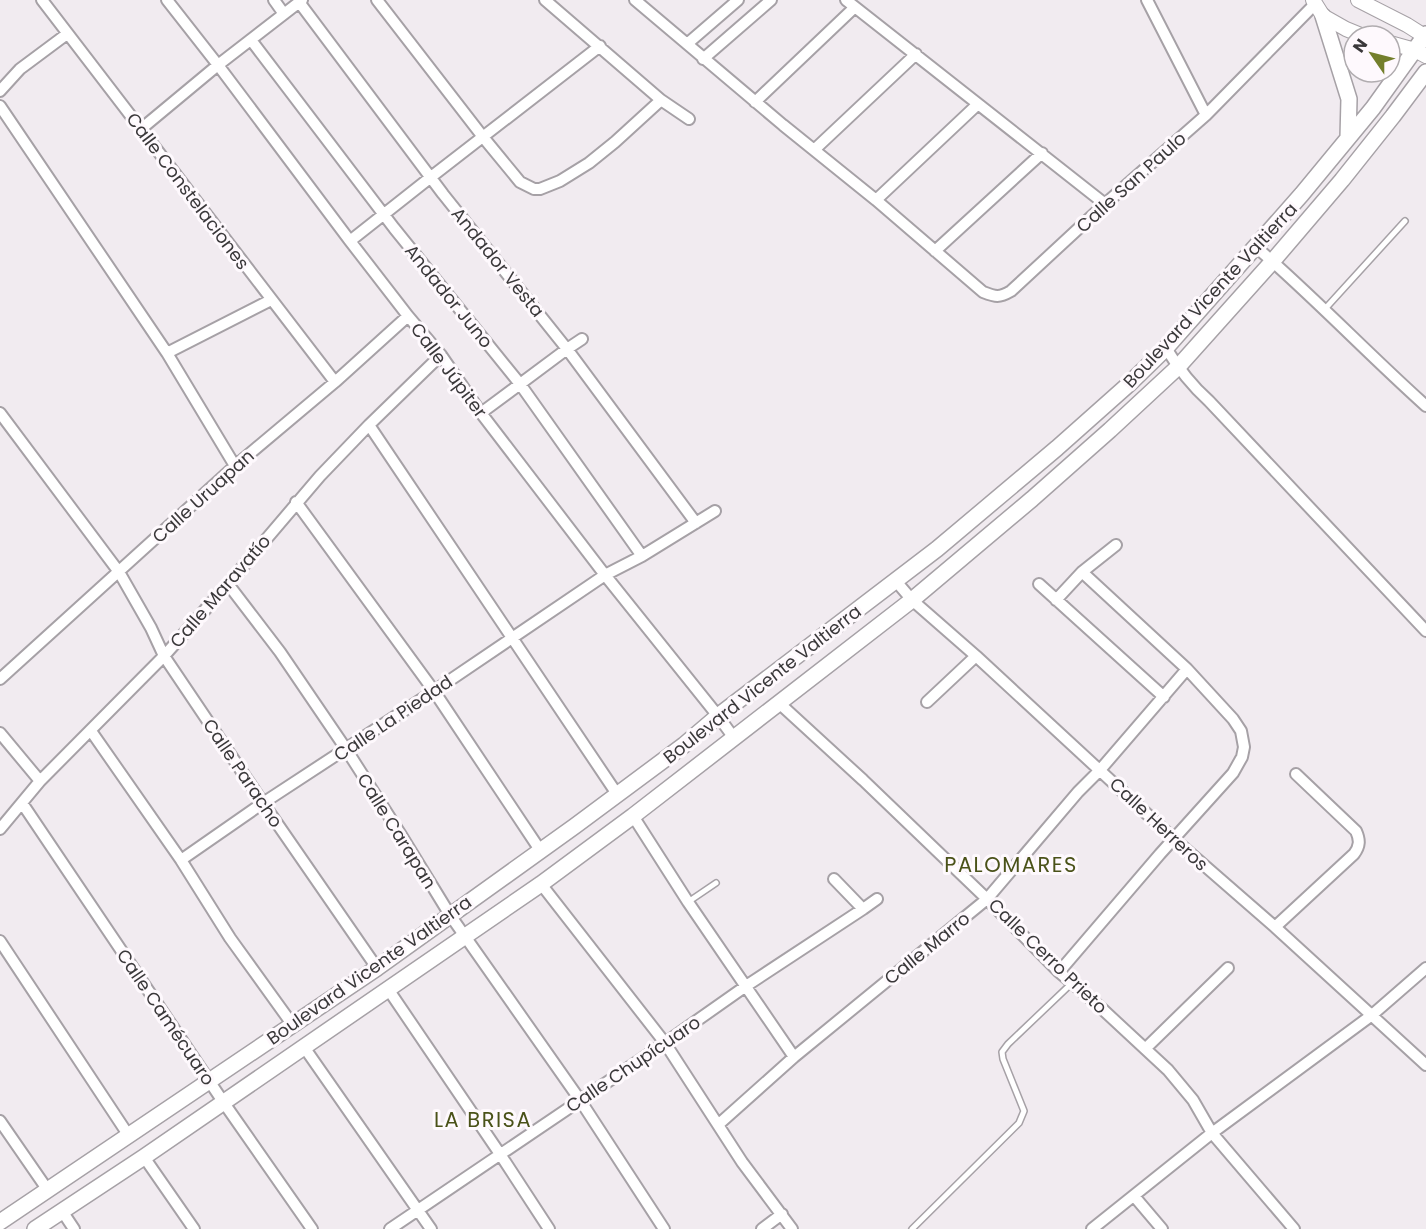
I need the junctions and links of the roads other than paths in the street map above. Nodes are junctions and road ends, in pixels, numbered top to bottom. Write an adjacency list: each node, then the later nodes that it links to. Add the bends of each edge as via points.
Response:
1 (42, 0): 16 (street, Calle Constelaciones)
2 (167, 0): 25 (street, Calle Júpiter)
3 (274, 0): 14 (street)
4 (377, 0): 35 (street)
5 (546, 0): 20 (street)
6 (635, 0): 19 (street)
7 (738, 0): 19 (street)
8 (771, 0): 24 (street)
9 (1147, 0): 32 (street)
10 (1358, 0): 17 (street)
11 (301, 1): 14 (street); 39 (street, Andador Vesta)
12 (851, 4): 23 (street); 29 (street)
13 (1317, 6): 15 (street); 32 (street, Calle San Paulo); 36 (main road, via 1349,99)
14 (284, 14): 18 (street)
15 (1342, 26)
16 (68, 34): 27 (street, via 20,69); 34 (street, Calle Constelaciones)
17 (1426, 36): 22 (main road, Boulevard Vicente Valtierra)
18 (250, 40): 25 (street); 42 (street, Andador Juno)
19 (687, 44): 24 (street)
20 (600, 46): 28 (street); 35 (street)
21 (1402, 47): 22 (street)
22 (1420, 53): 36 (main road, Boulevard Vicente Valtierra)
23 (916, 54): 30 (street); 37 (street)
24 (703, 59): 29 (street)
25 (218, 65): 34 (street); 44 (street, Calle Júpiter)
26 (1426, 72): 47 (main road, Boulevard Vicente Valtierra)
27 (0, 91)
28 (661, 100): 33 (street); 35 (street, via 589,163 540,189 520,182)
29 (755, 102): 37 (street)
30 (978, 104): 38 (street); 40 (street)
31 (0, 106): 54 (street)
32 (1206, 115): 41 (street, Calle San Paulo)
33 (688, 119)
34 (141, 129): 48 (street, Calle Constelaciones)
35 (483, 137): 39 (street)
36 (1348, 138): 45 (main road, Boulevard Vicente Valtierra)
37 (814, 150): 40 (street)
38 (1042, 153): 41 (street); 46 (street)
39 (430, 177): 42 (street); 53 (street, Andador Vesta)
40 (876, 200): 46 (street)
41 (1106, 204): 46 (street, Calle San Paulo, via 1001,297 983,292)
42 (384, 215): 44 (street); 58 (street, Andador Juno)
43 (1405, 221): 49 (lane)
44 (350, 242): 50 (street, Calle Júpiter)
45 (1256, 247): 47 (street); 52 (main road, Boulevard Vicente Valtierra)
46 (935, 251)
47 (1272, 262): 49 (street); 56 (main road, Boulevard Vicente Valtierra)
48 (272, 300): 54 (street); 57 (street, Calle Constelaciones)
49 (1324, 310): 59 (street)
50 (408, 316): 55 (street, Calle Júpiter); 57 (street, Calle Uruapan)
51 (582, 339): 53 (street)
52 (1166, 348): 56 (street); 72 (main road, Boulevard Vicente Valtierra, via 1057,448)
53 (567, 349): 58 (street); 66 (street, Andador Vesta)
54 (166, 352): 63 (street)
55 (441, 355): 61 (street, Calle Júpiter); 62 (street, Calle Maravatío)
56 (1178, 367): 75 (main road, Boulevard Vicente Valtierra, via 1032,499); 77 (street)
57 (335, 382): 63 (street, Calle Uruapan)
58 (520, 384): 61 (street); 68 (street, Andador Juno)
59 (1426, 406)
60 (0, 413): 69 (street, Calle Paracho)
61 (481, 413): 71 (street, Calle Júpiter)
62 (369, 425): 64 (street, Calle Maravatío); 78 (street)
63 (235, 466): 69 (street, Calle Uruapan)
64 (296, 502): 73 (street, Calle Maravatío); 83 (street)
65 (715, 510): 66 (street, Calle La Piedad)
66 (696, 523): 68 (street, Calle La Piedad)
67 (1116, 545): 70 (street)
68 (642, 556): 71 (street, Calle La Piedad)
69 (119, 572): 79 (street, Calle Paracho); 82 (street, Calle Uruapan)
70 (1082, 572): 76 (street); 81 (street)
71 (605, 575): 78 (street, Calle La Piedad); 87 (street, Calle Júpiter)
72 (895, 580): 75 (street, Calle Herreros); 87 (main road, Boulevard Vicente Valtierra)
73 (228, 584): 79 (street, Calle Maravatío); 91 (street, Calle Carapan)
74 (1039, 584): 76 (street)
75 (912, 600): 80 (street, Calle Herreros); 86 (main road, Boulevard Vicente Valtierra)
76 (1056, 600): 84 (street)
77 (1426, 631)
78 (512, 638): 83 (street, Calle La Piedad); 95 (street)
79 (164, 656): 88 (street, Calle Maravatío); 97 (street, Calle Paracho)
80 (976, 656): 85 (street); 92 (street, Calle Herreros)
81 (1187, 669): 84 (street, Calle Marro); 100 (street, via 1238,726 1244,747 1233,773)
82 (0, 679)
83 (434, 691): 91 (street, Calle La Piedad); 101 (street)
84 (1164, 697): 92 (street, Calle Marro)
85 (927, 702)
86 (779, 703): 90 (main road, Boulevard Vicente Valtierra); 107 (street, Calle Cerro Prieto)
87 (718, 716): 90 (street, Calle Júpiter); 95 (main road, Boulevard Vicente Valtierra)
88 (91, 731): 94 (street, Calle Maravatío); 102 (street)
89 (0, 733): 94 (street)
90 (734, 738): 98 (main road, Boulevard Vicente Valtierra)
91 (346, 749): 97 (street, Calle La Piedad); 110 (street, Calle Carapan)
92 (1100, 770): 100 (street, Calle Herreros); 107 (street, Calle Marro)
93 (1296, 774): 111 (street, via 1356,831 1358,850)
94 (40, 781): 96 (street, Calle Maravatío)
95 (617, 794): 101 (main road, Boulevard Vicente Valtierra)
96 (22, 803): 99 (street, Calle Maravatío); 128 (street, Calle Camécuaro)
97 (263, 803): 102 (street, Calle La Piedad); 114 (street, Calle Paracho)
98 (633, 816): 105 (main road, Boulevard Vicente Valtierra); 108 (street)
99 (0, 829)
100 (1174, 839): 111 (street, Calle Herreros); 117 (street)
101 (540, 850): 110 (main road, Boulevard Vicente Valtierra)
102 (181, 860): 122 (street, via 230,938)
103 (834, 879): 109 (street)
104 (716, 883): 108 (lane)
105 (541, 884): 112 (main road, Boulevard Vicente Valtierra); 123 (street)
106 (877, 899): 109 (street, Calle Chupícuaro)
107 (987, 899): 117 (street, Calle Cerro Prieto); 126 (street, Calle Marro)
108 (688, 902): 119 (street)
109 (863, 909): 119 (street, Calle Chupícuaro)
110 (450, 915): 112 (street, Calle Carapan); 114 (main road, Boulevard Vicente Valtierra)
111 (1272, 924): 121 (street, Calle Herreros)
112 (465, 937): 120 (main road, Boulevard Vicente Valtierra); 129 (street, Calle Carapan)
113 (0, 941): 134 (street)
114 (377, 968): 122 (main road, Boulevard Vicente Valtierra)
115 (1228, 968): 125 (street)
116 (1426, 968): 121 (street)
117 (1059, 972): 118 (street, Calle Cerro Prieto)
118 (1072, 983): 125 (street, Calle Cerro Prieto); 153 (lane, via 1002,1052 1024,1111 1019,1123)
119 (746, 986): 123 (street, Calle Chupícuaro); 126 (street)
120 (388, 989): 124 (main road, Boulevard Vicente Valtierra); 135 (street)
121 (1372, 1015): 127 (street, Calle Herreros); 133 (street)
122 (292, 1024): 128 (main road, Boulevard Vicente Valtierra)
123 (664, 1043): 129 (street, Calle Chupícuaro); 132 (street)
124 (304, 1047): 130 (main road, Boulevard Vicente Valtierra); 139 (street)
125 (1146, 1048): 133 (street, Calle Cerro Prieto, via 1168,1070)
126 (794, 1057): 132 (street, Calle Marro)
127 (1426, 1065)
128 (210, 1081): 130 (street, Calle Camécuaro); 134 (main road, Boulevard Vicente Valtierra)
129 (580, 1100): 135 (street, Calle Chupícuaro); 150 (street, Calle Carapan)
130 (224, 1103): 136 (main road, Boulevard Vicente Valtierra); 146 (street, Calle Camécuaro)
131 (0, 1121): 137 (street)
132 (719, 1124): 141 (street)
133 (1212, 1133): 138 (street); 156 (street, Calle Cerro Prieto)
134 (129, 1136): 137 (main road, Boulevard Vicente Valtierra)
135 (500, 1154): 139 (street, Calle Chupícuaro); 149 (street)
136 (144, 1157): 140 (main road, Boulevard Vicente Valtierra); 145 (street)
137 (47, 1190): 142 (main road, Boulevard Vicente Valtierra)
138 (1134, 1196): 154 (street); 155 (street)
139 (418, 1209): 147 (street, Calle Chupícuaro); 148 (street)
140 (62, 1211): 143 (main road, Boulevard Vicente Valtierra); 144 (street)
141 (782, 1214): 151 (street); 152 (street)
142 (0, 1222)
143 (35, 1229)
144 (74, 1229)
145 (194, 1229)
146 (312, 1229)
147 (390, 1229)
148 (431, 1229)
149 (549, 1229)
150 (664, 1229)
151 (762, 1229)
152 (792, 1229)
153 (912, 1229)
154 (1092, 1229)
155 (1162, 1229)
156 (1294, 1229)

